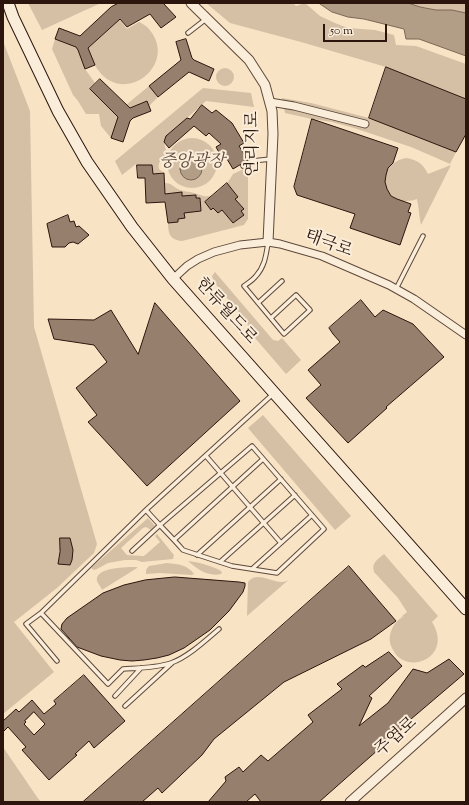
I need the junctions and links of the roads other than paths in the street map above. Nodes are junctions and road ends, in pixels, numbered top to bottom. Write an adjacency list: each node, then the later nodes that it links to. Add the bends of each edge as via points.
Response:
1 (8, 3): 11 (main road, 한류월드로, via 58,111 87,162)
2 (191, 3): 3 (street, 연리지로)
3 (207, 18): 4 (lane); 5 (street, 연리지로, via 249,60 265,85)
4 (188, 33)
5 (270, 102): 6 (street); 7 (street, 연리지로)
6 (365, 124)
7 (272, 159): 8 (lane, via 252,161); 10 (street, 연리지로)
8 (243, 166)
9 (423, 236): 13 (lane)
10 (268, 242): 11 (street, 태극로, via 240,245 214,252 187,266); 13 (street, 태극로, via 322,256); 14 (lane, via 265,262 257,275 244,286)
11 (173, 280): 17 (main road, 한류월드로)
12 (282, 281): 14 (lane)
13 (396, 289): 16 (street, 태극로)
14 (258, 303): 15 (lane)
15 (271, 318): 15 (lane, via 284,334 310,310 296,295)
16 (466, 335)
17 (274, 393): 18 (lane); 35 (main road, 한류월드로)
18 (206, 456): 20 (lane); 25 (lane)
19 (263, 459): 20 (lane, via 252,446); 21 (lane); 22 (lane)
20 (220, 472): 22 (lane); 28 (lane)
21 (281, 479): 23 (lane); 24 (lane)
22 (233, 487): 24 (lane); 29 (lane)
23 (295, 495): 26 (lane); 27 (lane)
24 (250, 507): 27 (lane); 32 (lane)
25 (146, 510): 28 (lane); 36 (lane)
26 (312, 515): 30 (lane); 34 (lane, via 324,529 277,573)
27 (264, 522): 30 (lane); 33 (lane)
28 (160, 525): 29 (lane); 31 (lane)
29 (174, 540): 32 (lane, via 183,550)
30 (281, 543): 34 (lane)
31 (132, 551)
32 (198, 555): 33 (lane)
33 (220, 562): 34 (lane)
34 (252, 569)
35 (466, 609)
36 (40, 613): 38 (lane, via 26,624); 40 (lane, via 108,684 123,669)
37 (219, 629): 39 (lane, via 192,652)
38 (57, 661)
39 (172, 662): 40 (lane); 43 (lane)
40 (141, 668): 41 (lane)
41 (115, 696)
42 (466, 698): 44 (street, 주엽로)
43 (125, 706)
44 (350, 802)

